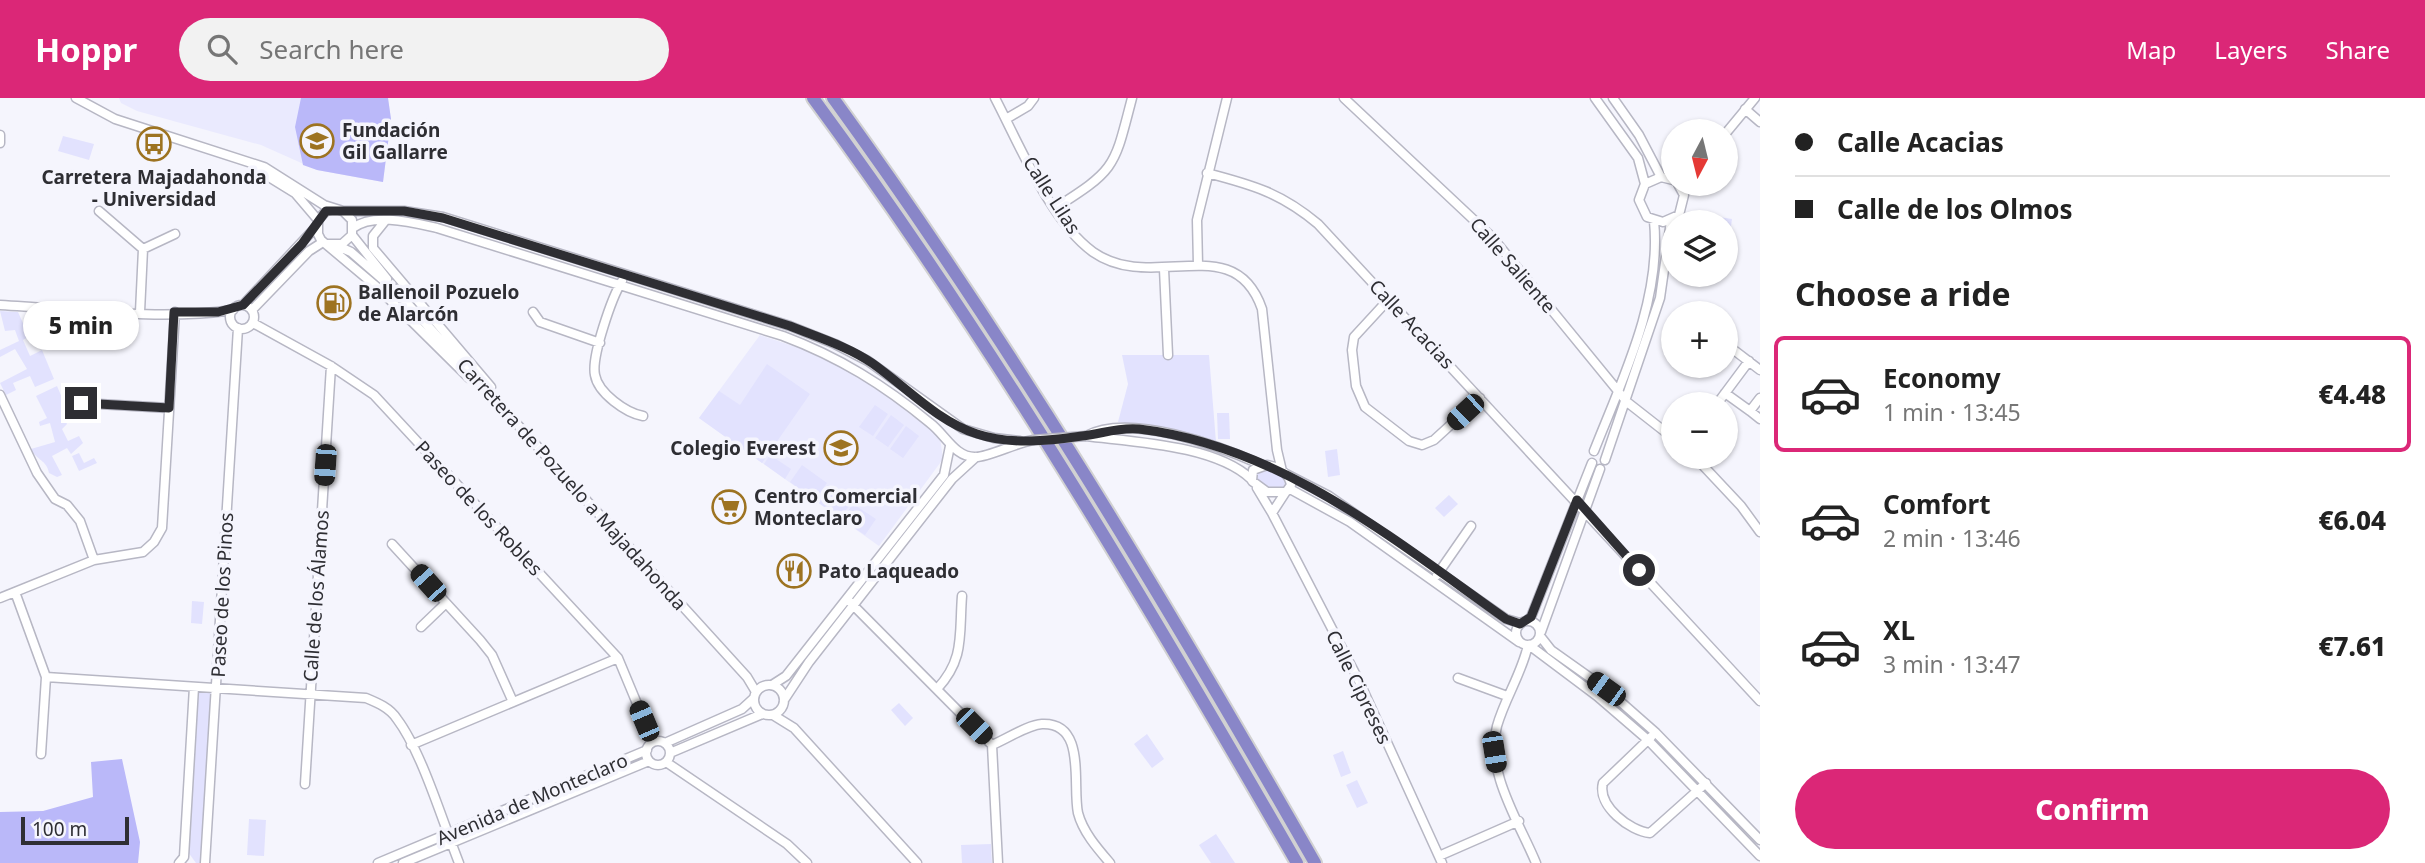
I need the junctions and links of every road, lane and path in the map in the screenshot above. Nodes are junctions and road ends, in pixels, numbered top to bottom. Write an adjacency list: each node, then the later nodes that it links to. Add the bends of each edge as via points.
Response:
1 (76, 98): 18 (street, via 115,119)
2 (814, 98): 150 (highway, via 1043,434)
3 (834, 98): 151 (highway, via 941,250 1071,449)
4 (995, 98): 13 (street, Calle Lilas)
5 (1034, 98): 13 (street)
6 (1132, 98): 22 (street, via 1116,158 1106,173)
7 (1227, 98): 19 (street)
8 (1344, 98): 57 (street, Calle Saliente, via 1500,245)
9 (1595, 98): 21 (street, via 1638,158)
10 (1613, 98): 20 (street)
11 (1755, 98): 12 (street)
12 (1745, 109): 14 (street); 15 (street)
13 (1006, 119): 22 (street, Calle Lilas)
14 (1737, 119)
15 (1760, 122)
16 (0, 135): 17 (street)
17 (0, 143)
18 (218, 152): 23 (street, via 274,172); 28 (street, via 285,186 306,203)
19 (1207, 173): 34 (street, via 1196,220); 40 (street, Calle Acacias, via 1292,202)
20 (1661, 177): 21 (street)
21 (1645, 184): 26 (street, via 1640,191 1641,209)
22 (1055, 208): 35 (street, Calle Lilas, via 1093,252 1138,269)
23 (339, 210): 28 (street, via 323,214); 29 (street, via 350,217); 36 (street, via 404,211 443,218)
24 (99, 211): 33 (street)
25 (385, 221): 29 (street, via 359,223); 37 (street, via 437,228); 69 (street, via 373,236 373,248 460,348)
26 (1654, 221): 27 (street); 57 (street, via 1657,246 1650,291)
27 (1661, 221)
28 (317, 224): 31 (street); 42 (street)
29 (352, 232): 32 (street); 39 (street, Carretera de Pozuelo a Majadahonda)
30 (175, 234): 33 (street)
31 (325, 243): 32 (street); 44 (street, via 309,251); 69 (street, via 389,298)
32 (338, 246): 39 (street, Carretera de Pozuelo a Majadahonda)
33 (143, 249): 45 (street)
34 (1198, 265): 35 (street, Calle Lilas); 76 (street, Calle Lilas, via 1223,265 1256,291 1262,309)
35 (1164, 269): 53 (street)
36 (625, 275): 37 (street); 70 (street, via 835,344 868,361)
37 (619, 285): 51 (street); 75 (street, via 829,354 886,387 940,430)
38 (1662, 287): 62 (street)
39 (397, 292): 69 (street, Carretera de Pozuelo a Majadahonda)
40 (1389, 299): 60 (street, Calle Acacias); 60 (street, via 1354,337 1356,386 1365,407 1409,441 1422,445 1434,440)
41 (0, 304): 45 (street)
42 (243, 305): 43 (street); 44 (street)
43 (233, 310): 48 (street); 50 (street)
44 (252, 310): 49 (street)
45 (140, 312): 46 (street)
46 (174, 312): 48 (street); 65 (street)
47 (533, 312): 51 (street, via 540,322)
48 (188, 313): 50 (street)
49 (253, 323): 50 (street, via 246,328); 55 (street, Paseo de los Robles)
50 (235, 325): 112 (street, Paseo de los Pinos)
51 (600, 343): 67 (street, via 594,374 598,383 628,413)
52 (1738, 353): 54 (street)
53 (1168, 355)
54 (1749, 362): 56 (street); 58 (street)
55 (331, 366): 106 (street, Paseo de los Robles, via 374,395); 114 (street, Calle de los Álamos)
56 (1760, 370)
57 (1618, 391): 62 (street, Calle Saliente); 77 (street)
58 (1726, 392)
59 (0, 396): 94 (street, via 37,473 55,499 80,521)
60 (1480, 398): 88 (street, Calle Acacias)
61 (1760, 398): 66 (street)
62 (1627, 402): 71 (street, Calle Saliente); 80 (street)
63 (1738, 402): 66 (street)
64 (81, 403): 65 (street)
65 (169, 408): 94 (street, via 162,528 154,542 138,554)
66 (1750, 411): 68 (street)
67 (642, 416)
68 (1760, 419)
69 (514, 421): 108 (street, Carretera de Pozuelo a Majadahonda)
70 (963, 429): 73 (street); 75 (street, via 953,430)
71 (1661, 429)
72 (1086, 436): 74 (street, bridge); 82 (street, via 1117,428 1142,430); 86 (street, via 1168,446 1240,469)
73 (989, 437): 74 (street); 78 (street)
74 (1029, 441): 78 (street)
75 (949, 444): 79 (street); 101 (street, via 944,475)
76 (1277, 450): 82 (street); 85 (street, Calle Lilas)
77 (1594, 451)
78 (990, 452): 79 (street)
79 (976, 457): 101 (street, via 952,479)
80 (1605, 460)
81 (1592, 463): 88 (street)
82 (1263, 465): 85 (street); 86 (street, via 1253,470)
83 (1600, 469): 89 (street)
84 (1707, 469): 92 (street)
85 (1284, 472): 87 (street, Calle Lilas, via 1290,482); 95 (street, via 1329,496)
86 (1254, 482): 87 (street, via 1271,493); 90 (street, Calle Cipreses)
87 (1288, 490): 90 (street); 96 (street, via 1327,507)
88 (1577, 500): 89 (street, Calle Acacias); 102 (street, via 1531,617)
89 (1586, 510): 104 (street); 117 (street, Calle Acacias)
90 (1272, 513): 140 (street, Calle Cipreses, via 1359,681)
91 (1471, 526): 95 (street)
92 (1760, 532)
93 (392, 544): 100 (street)
94 (91, 562): 97 (street)
95 (1440, 572): 96 (street); 102 (street, via 1506,619)
96 (1433, 580): 105 (street)
97 (15, 592): 99 (street); 107 (street)
98 (962, 596): 113 (street, via 958,661)
99 (0, 598)
100 (446, 603): 103 (street); 118 (street, via 492,656)
101 (851, 603): 110 (street, via 786,676); 113 (street); 119 (street)
102 (1523, 622): 104 (street, via 1536,623); 105 (street, via 1516,633)
103 (421, 627)
104 (1540, 634): 105 (street); 123 (street, via 1551,650 1606,689)
105 (1526, 644): 116 (street); 124 (street)
106 (618, 658): 118 (street); 125 (street, Paseo de los Robles)
107 (47, 677): 111 (street); 130 (street)
108 (747, 677): 110 (street, Carretera de Pozuelo a Majadahonda); 115 (street, Carretera de Pozuelo a Majadahonda)
109 (1458, 678): 116 (street)
110 (769, 685): 115 (street); 119 (street, via 781,690)
111 (194, 687): 112 (street); 141 (street)
112 (217, 688): 114 (street); 142 (street, Paseo de los Pinos)
113 (937, 689): 128 (street)
114 (309, 694): 127 (street, via 366,698 384,706 397,718); 134 (street, Calle de los Álamos)
115 (755, 695): 120 (street, via 756,709); 126 (street, via 742,709)
116 (1507, 696): 136 (street, via 1494,752)
117 (1760, 701)
118 (513, 702): 127 (street)
119 (784, 703): 121 (street); 122 (street)
120 (762, 714): 121 (street); 131 (street)
121 (773, 715): 122 (street)
122 (796, 730): 147 (street)
123 (1656, 733): 124 (street); 133 (street)
124 (1648, 740): 135 (street); 135 (street, via 1603,783 1604,801 1636,832 1650,833)
125 (653, 742): 126 (street); 129 (street)
126 (664, 743): 131 (street)
127 (411, 745): 137 (street)
128 (992, 745): 148 (street); 149 (street, via 1039,724 1060,728 1072,739 1079,815 1092,843)
129 (647, 750): 132 (street); 137 (street, Avenida de Monteclaro)
130 (41, 754)
131 (668, 757): 132 (street, via 654,764); 146 (street)
132 (649, 761): 137 (street, Avenida de Monteclaro)
133 (1706, 783): 135 (street); 138 (street)
134 (305, 784)
135 (1697, 792): 139 (street)
136 (1519, 821): 140 (street); 152 (street)
137 (449, 839): 143 (street, Avenida de Monteclaro); 144 (street, Avenida de Monteclaro); 145 (street)
138 (1760, 840)
139 (1760, 856)
140 (1440, 860)
141 (185, 861)
142 (205, 863)
143 (378, 863)
144 (403, 863)
145 (459, 863)
146 (807, 863)
147 (917, 863)
148 (998, 863)
149 (1110, 863)
150 (1297, 863)
151 (1315, 863)
152 (1536, 863)

